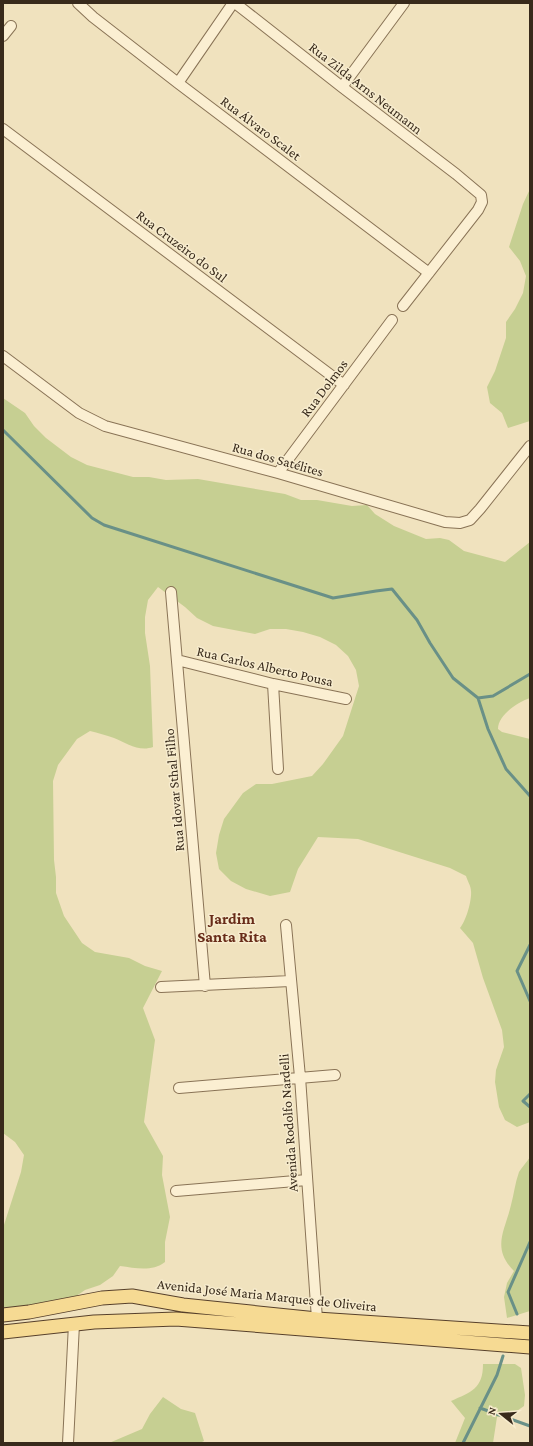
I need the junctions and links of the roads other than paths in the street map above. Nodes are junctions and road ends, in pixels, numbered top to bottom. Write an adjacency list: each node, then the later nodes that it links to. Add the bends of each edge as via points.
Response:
1 (78, 3): 6 (street, Rua Álvaro Scalet)
2 (234, 3): 6 (street); 7 (street, Rua Zilda Arns Neumann)
3 (400, 4): 7 (street)
4 (11, 26): 5 (street)
5 (3, 36)
6 (178, 83): 9 (street, Rua Álvaro Scalet)
7 (342, 87): 9 (street, Rua Zilda Arns Neumann, via 481,194 482,202 478,210)
8 (3, 129): 13 (street, Rua Cruzeiro do Sul)
9 (429, 273): 10 (street)
10 (403, 306)
11 (392, 320): 13 (street, Rua Dolmos)
12 (3, 356): 15 (street, Rua dos Satélites, via 79,413 105,426)
13 (344, 385): 15 (street, Rua Dolmos)
14 (530, 446): 15 (street, Rua dos Satélites, via 480,510 470,520 460,524)
15 (278, 473)
16 (171, 592): 17 (street, Rua Idovar Sthal Filho)
17 (177, 660): 18 (street, Rua Carlos Alberto Pousa); 23 (street, Rua Idovar Sthal Filho)
18 (273, 684): 19 (street, Rua Carlos Alberto Pousa); 20 (street)
19 (346, 699)
20 (278, 769)
21 (286, 925): 22 (street, Avenida Rodolfo Nardelli)
22 (290, 981): 23 (street); 26 (street, Avenida Rodolfo Nardelli)
23 (205, 986): 24 (street)
24 (161, 987)
25 (335, 1075): 26 (street)
26 (300, 1077): 27 (street); 28 (street, Avenida Rodolfo Nardelli)
27 (179, 1088)
28 (306, 1180): 29 (street); 33 (street, Avenida Rodolfo Nardelli)
29 (176, 1191)
30 (102, 1298): 31 (main road, Avenida José Maria Marques de Oliveira, via 132,1296); 32 (main road, Avenida José Maria Marques de Oliveira); 35 (main road, via 92,1307 76,1311)
31 (147, 1299): 33 (main road, Avenida José Maria Marques de Oliveira); 34 (main road, via 142,1314 114,1313)
32 (3, 1315)
33 (317, 1319): 37 (main road, Avenida José Maria Marques de Oliveira)
34 (94, 1322): 35 (main road, Avenida José Maria Marques de Oliveira); 38 (main road, Avenida José Maria Marques de Oliveira, via 176,1319)
35 (74, 1324): 36 (main road, Avenida José Maria Marques de Oliveira); 39 (street)
36 (3, 1332)
37 (530, 1333)
38 (530, 1347)
39 (68, 1443)

